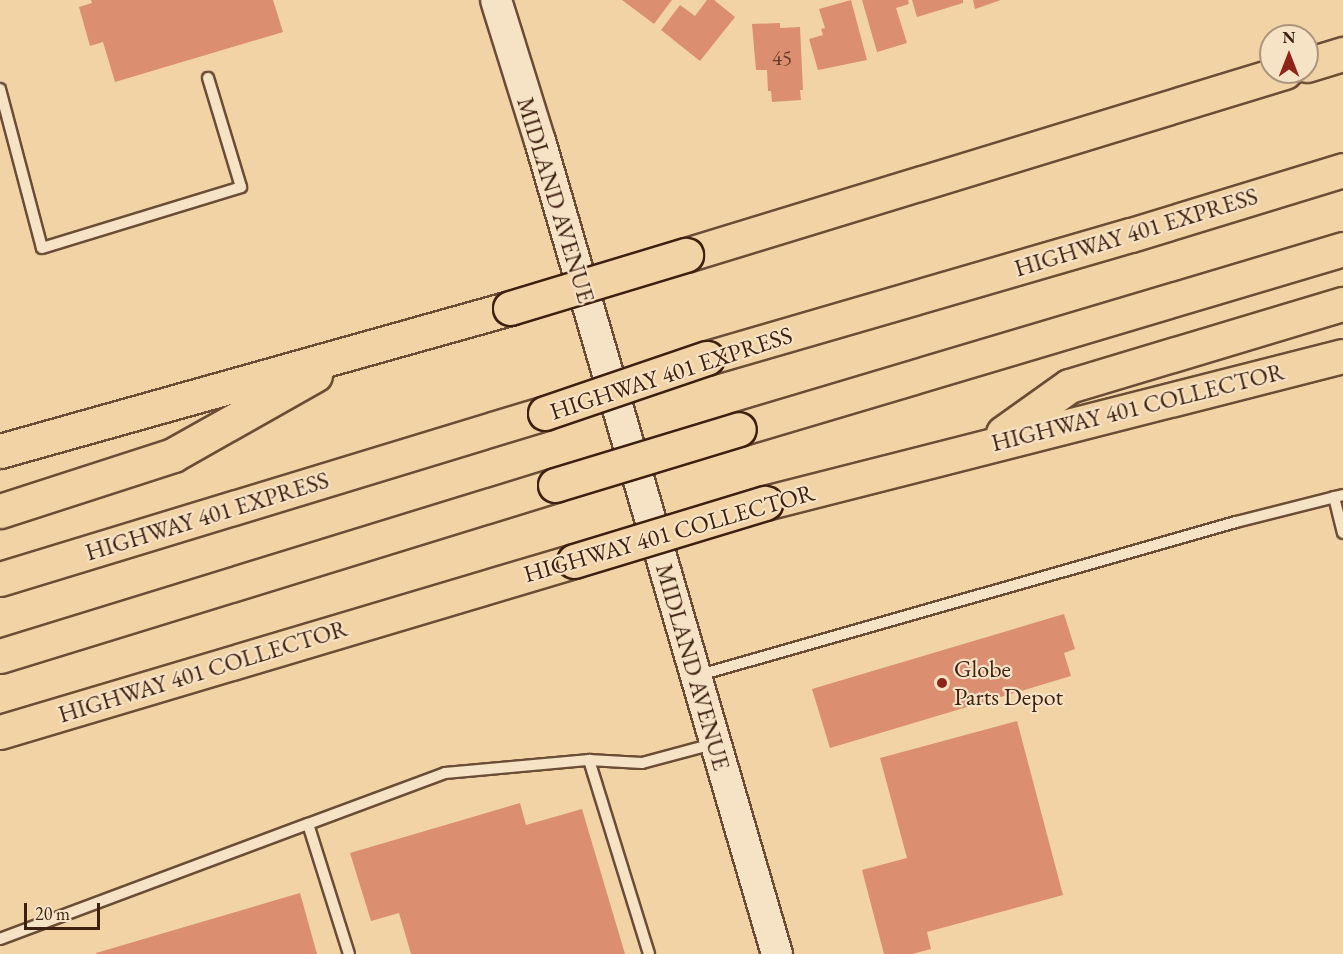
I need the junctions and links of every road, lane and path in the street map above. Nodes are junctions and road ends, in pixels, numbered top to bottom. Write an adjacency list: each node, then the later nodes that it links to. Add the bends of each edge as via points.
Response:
1 (496, 0): 19 (main road, MIDLAND AVENUE)
2 (1343, 54): 3 (highway)
3 (1319, 61)
4 (208, 78): 6 (lane, via 241,187 42,248)
5 (1259, 80): 10 (highway, bridge, via 510,308)
6 (0, 89)
7 (1343, 170): 17 (highway, HIGHWAY 401 EXPRESS, bridge, via 707,358 545,413)
8 (1343, 249): 18 (highway, bridge)
9 (1343, 304): 12 (highway, via 1069,386)
10 (361, 349): 13 (highway); 15 (highway, via 173,455)
11 (1343, 356): 12 (highway, HIGHWAY 401 COLLECTOR)
12 (987, 445): 20 (highway, HIGHWAY 401 COLLECTOR, bridge, via 765,503)
13 (0, 452)
14 (1339, 496): 16 (lane); 19 (lane)
15 (0, 511)
16 (1343, 533)
17 (0, 579)
18 (0, 656)
19 (696, 676): 21 (main road, MIDLAND AVENUE)
20 (0, 732)
21 (716, 743): 22 (lane, via 642,763); 27 (main road, MIDLAND AVENUE)
22 (589, 760): 23 (lane, via 445,773); 26 (lane)
23 (308, 824): 24 (lane); 25 (lane)
24 (0, 939)
25 (349, 954)
26 (649, 954)
27 (777, 954)

